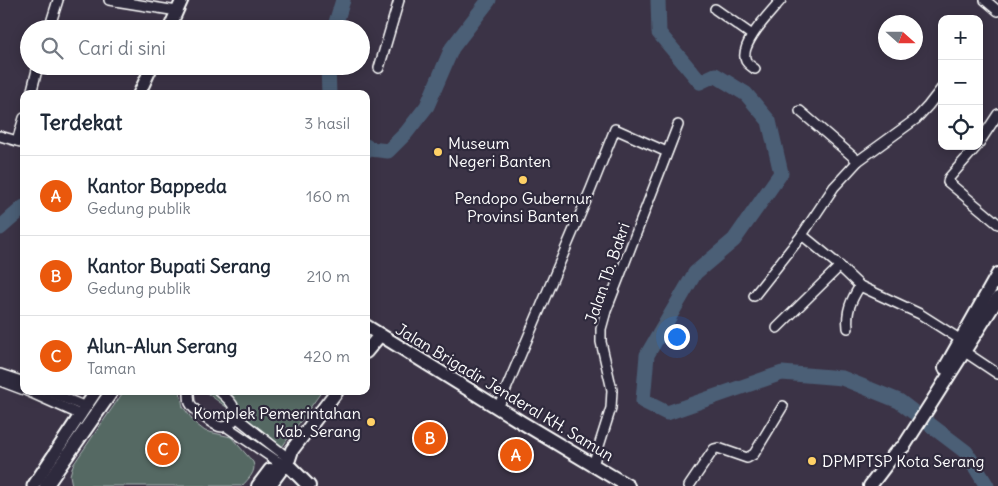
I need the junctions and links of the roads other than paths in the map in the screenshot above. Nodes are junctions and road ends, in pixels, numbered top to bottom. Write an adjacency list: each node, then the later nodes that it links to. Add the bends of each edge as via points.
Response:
1 (58, 0): 10 (street)
2 (109, 0): 8 (street)
3 (182, 0): 8 (street)
4 (399, 0): 13 (street)
5 (781, 0): 12 (street)
6 (985, 0): 9 (street)
7 (715, 9): 12 (street)
8 (177, 11): 11 (street)
9 (998, 11)
10 (52, 20)
11 (173, 20)
12 (752, 35): 14 (street, via 744,55 746,62)
13 (378, 68)
14 (755, 69)
15 (36, 75): 17 (street)
16 (148, 75): 18 (street)
17 (32, 90)
18 (141, 90)
19 (938, 93): 28 (street, via 916,119)
20 (800, 111): 28 (street)
21 (998, 114): 24 (street)
22 (678, 125): 27 (street, Jalan Tb. Bakri)
23 (0, 136): 25 (street)
24 (983, 137)
25 (20, 142)
26 (974, 150): 29 (street, via 948,182)
27 (668, 152): 55 (street, via 615,130); 60 (street, Jalan Tb. Bakri, via 601,329 612,408)
28 (858, 161): 30 (street, via 834,187)
29 (998, 224)
30 (802, 235): 31 (street); 34 (street)
31 (840, 266): 33 (street); 37 (street)
32 (998, 274): 40 (main road)
33 (860, 286): 38 (street, via 847,311); 40 (street, via 920,314)
34 (754, 296)
35 (998, 298): 40 (main road)
36 (370, 328): 39 (main road, Jalan Brigadir Jenderal KH. Samun)
37 (777, 328)
38 (848, 328)
39 (380, 334): 41 (main road); 55 (main road, Jalan Brigadir Jenderal KH. Samun)
40 (963, 346): 43 (street); 68 (main road, via 906,437 904,446 894,453)
41 (370, 347)
42 (0, 374): 45 (street)
43 (998, 374)
44 (0, 381): 46 (street)
45 (20, 381)
46 (20, 389)
47 (37, 395): 56 (street)
48 (53, 395): 56 (street)
49 (93, 395): 56 (street)
50 (109, 395): 62 (main road)
51 (189, 395): 58 (street, via 193,408 215,426)
52 (224, 395): 57 (street, via 233,403)
53 (334, 395): 59 (main road)
54 (783, 406): 67 (street, via 754,454 746,458 714,449)
55 (498, 408): 60 (main road, Jalan Brigadir Jenderal KH. Samun)
56 (83, 411): 61 (street)
57 (236, 417): 58 (street); 59 (street)
58 (227, 427): 59 (street)
59 (286, 460): 63 (main road); 64 (main road); 65 (main road)
60 (593, 465): 66 (main road, Jalan Brigadir Jenderal KH. Samun)
61 (33, 486)
62 (46, 486)
63 (258, 486)
64 (269, 486)
65 (309, 486)
66 (628, 486)
67 (689, 486)
68 (870, 486)

